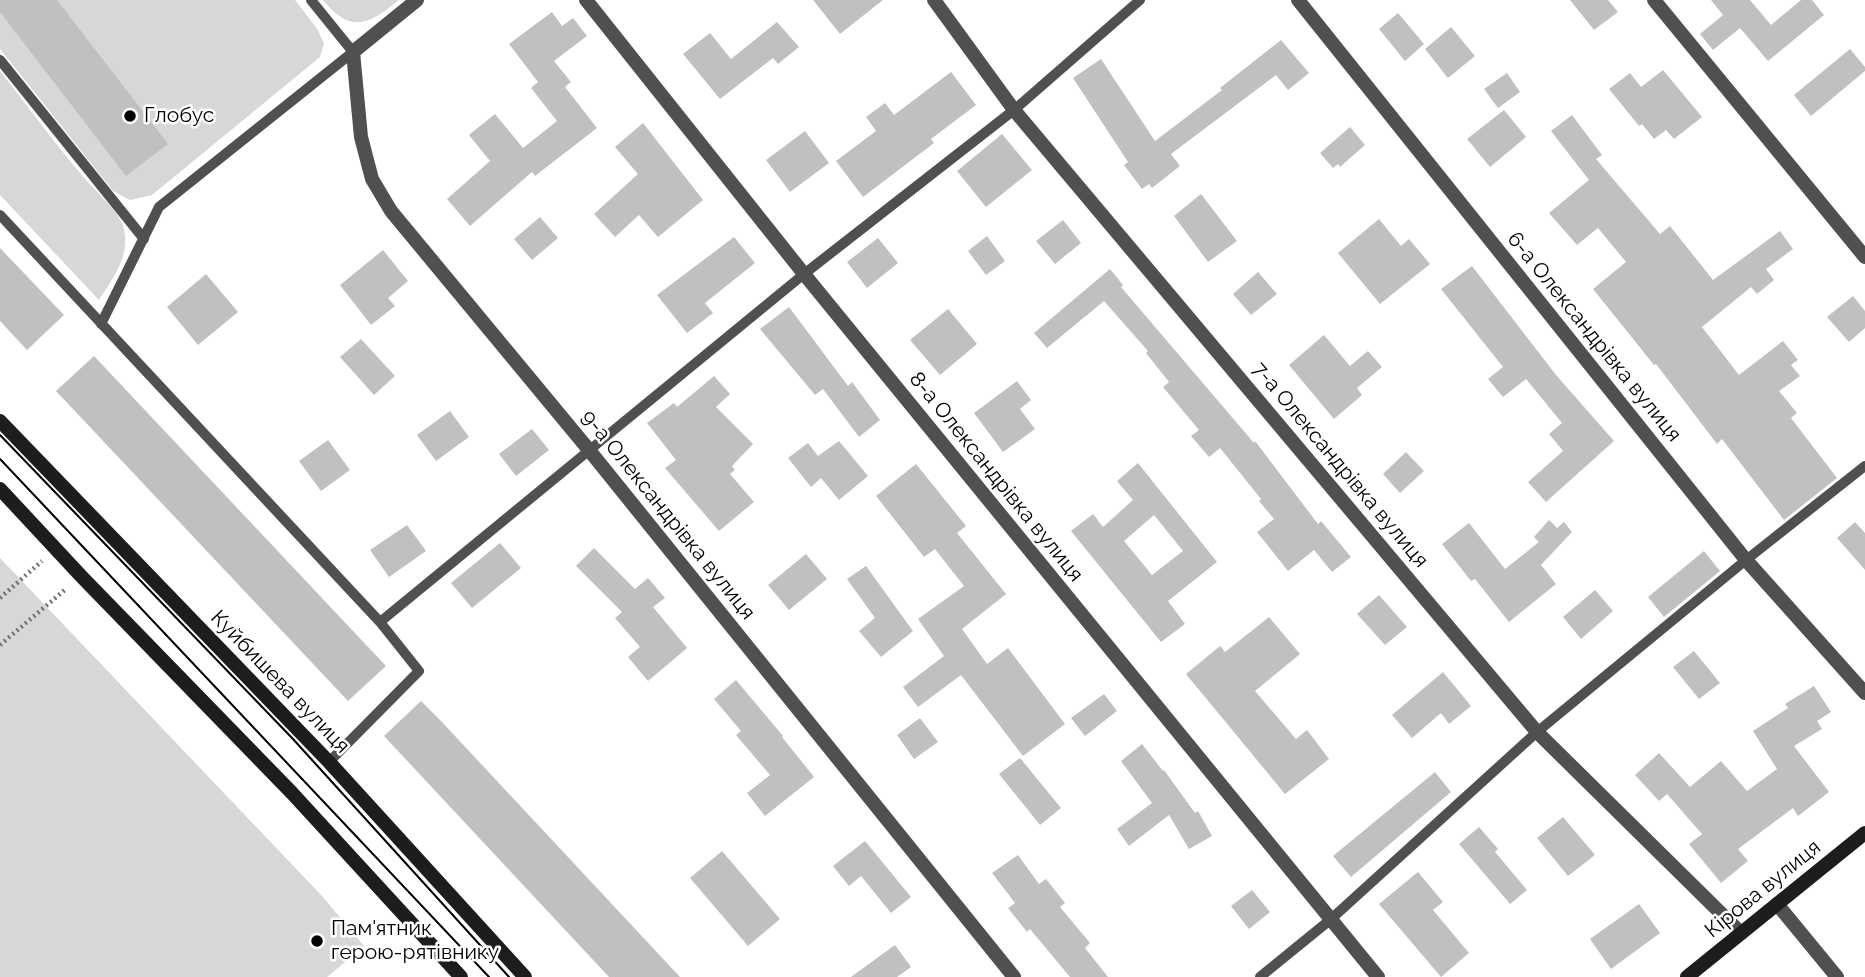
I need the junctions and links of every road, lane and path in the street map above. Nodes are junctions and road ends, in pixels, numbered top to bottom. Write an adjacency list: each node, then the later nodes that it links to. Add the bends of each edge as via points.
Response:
1 (311, 0): 8 (lane)
2 (417, 0): 8 (street)
3 (586, 0): 14 (street, 8-а Олександрівка вулиця)
4 (934, 0): 10 (street, 7-а Олександрівка вулиця)
5 (1140, 0): 10 (lane)
6 (1298, 0): 21 (street, 6-а Олександрівка вулиця)
7 (1654, 0): 13 (street)
8 (353, 52): 12 (lane, via 159,208); 17 (street, 9-а Олександрівка вулиця, via 361,137 372,179 391,211)
9 (0, 60): 12 (lane)
10 (1014, 110): 14 (lane); 27 (street, 7-а Олександрівка вулиця)
11 (0, 215): 15 (lane)
12 (144, 239): 15 (lane)
13 (1865, 257)
14 (804, 274): 17 (lane); 31 (street, 8-а Олександрівка вулиця)
15 (101, 324): 24 (lane)
16 (0, 421): 28 (main road, Куйбишева вулиця)
17 (589, 450): 24 (lane); 35 (street, 9-а Олександрівка вулиця)
18 (1865, 467): 21 (lane)
19 (0, 489): 20 (main road)
20 (56, 549): 22 (main road); 23 (path)
21 (1746, 561): 26 (street, 6-а Олександрівка вулиця); 27 (lane)
22 (81, 576): 25 (path); 33 (main road, via 292,793)
23 (0, 598)
24 (380, 621): 28 (lane, via 419,671)
25 (0, 645)
26 (1865, 693)
27 (1537, 732): 31 (lane); 32 (street, 7-а Олександрівка вулиця)
28 (329, 762): 34 (main road, Куйбишева вулиця)
29 (1865, 834): 30 (main road, Кірова вулиця)
30 (1777, 905): 32 (main road, Кірова вулиця); 39 (street)
31 (1330, 920): 36 (lane); 37 (street, 8-а Олександрівка вулиця)
32 (1741, 933): 38 (main road, Кірова вулиця)
33 (461, 977)
34 (525, 977)
35 (1014, 977)
36 (1260, 977)
37 (1378, 977)
38 (1687, 977)
39 (1838, 977)

